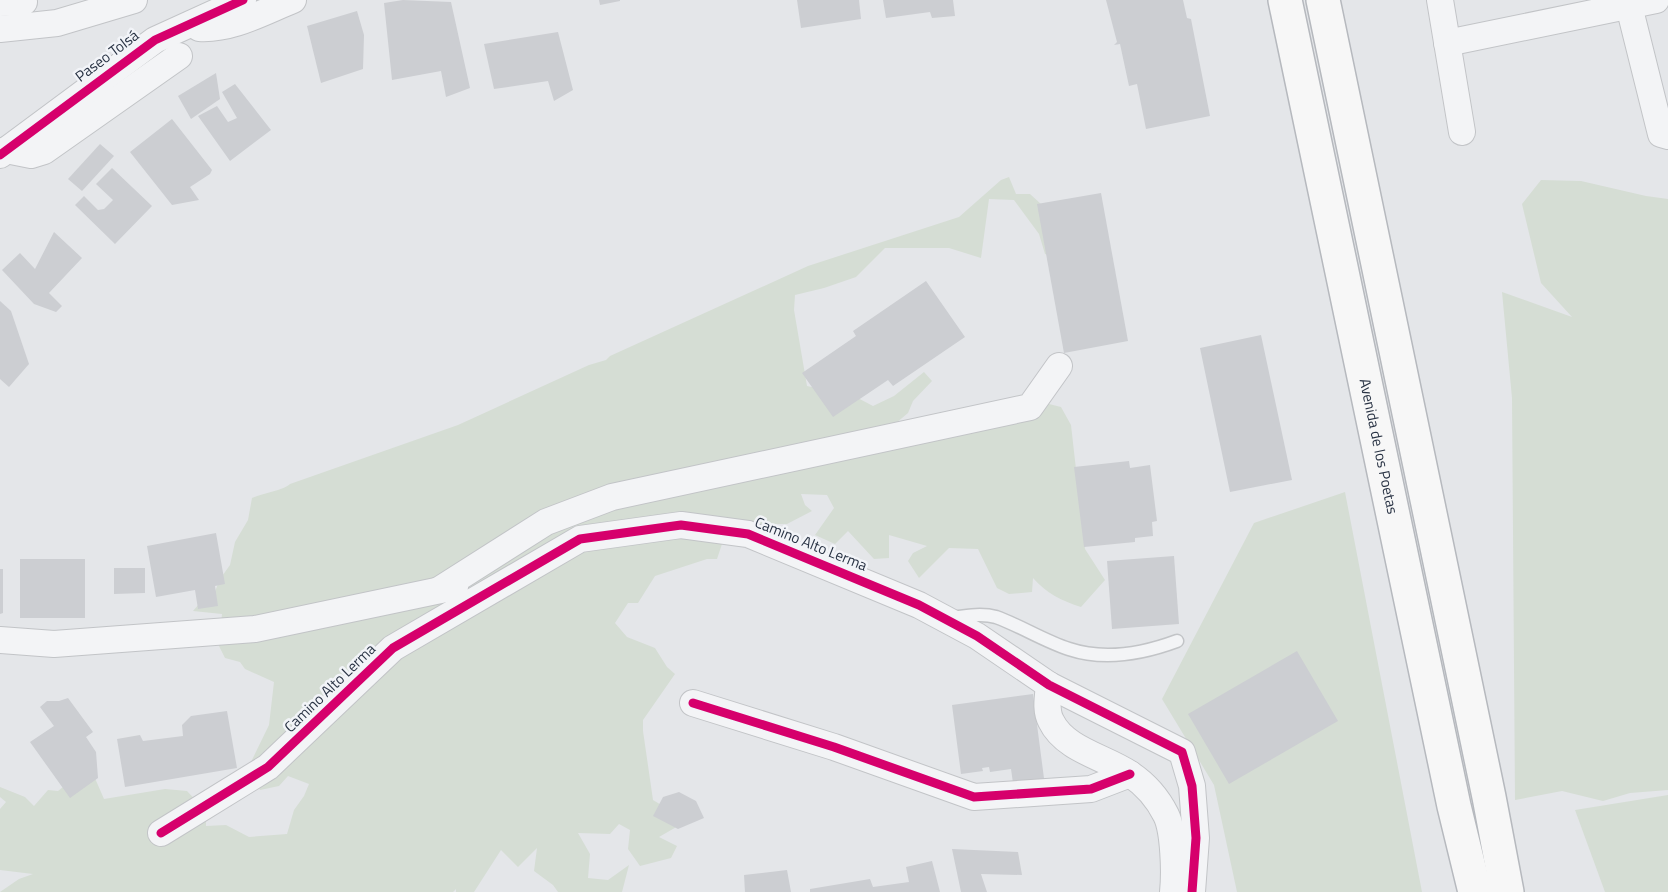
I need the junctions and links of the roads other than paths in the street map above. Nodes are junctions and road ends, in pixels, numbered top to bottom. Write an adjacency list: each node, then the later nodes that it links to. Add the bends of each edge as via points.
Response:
1 (134, 0): 10 (street, via 57,23)
2 (243, 0): 9 (street, Paseo Tolsá)
3 (293, 0): 9 (street, via 212,29)
4 (1285, 0): 28 (highway, Avenida de los Poetas)
5 (1323, 0): 29 (highway)
6 (1440, 0): 11 (street)
7 (1656, 0): 8 (street)
8 (1629, 6): 11 (street); 14 (street, via 1661,134)
9 (181, 28): 15 (street, Paseo Tolsá, via 155,40)
10 (0, 29)
11 (1447, 43): 13 (street)
12 (179, 56): 15 (street, via 44,151 31,155)
13 (1462, 132)
14 (1668, 136)
15 (3, 152)
16 (1059, 366): 18 (street, via 1030,407 612,497 546,522)
17 (526, 571): 18 (street); 19 (street, Camino Alto Lerma, via 580,539 681,525 748,534); 25 (street, Camino Alto Lerma, via 393,648 268,767)
18 (439, 590): 20 (street, via 255,629 54,644)
19 (946, 619): 21 (lane, via 995,617 1071,650 1095,654 1120,656 1151,651); 22 (street, Camino Alto Lerma)
20 (0, 640)
21 (1177, 641)
22 (1049, 685): 24 (street, via 1046,707 1051,722 1065,739); 27 (street, Camino Alto Lerma, via 1182,752 1193,796 1196,838)
23 (693, 703): 24 (street, via 834,747 974,797 1090,789)
24 (1130, 774): 26 (street, via 1150,791 1167,817 1175,867)
25 (161, 833)
26 (1173, 892)
27 (1192, 892)
28 (1475, 892)
29 (1507, 892)

